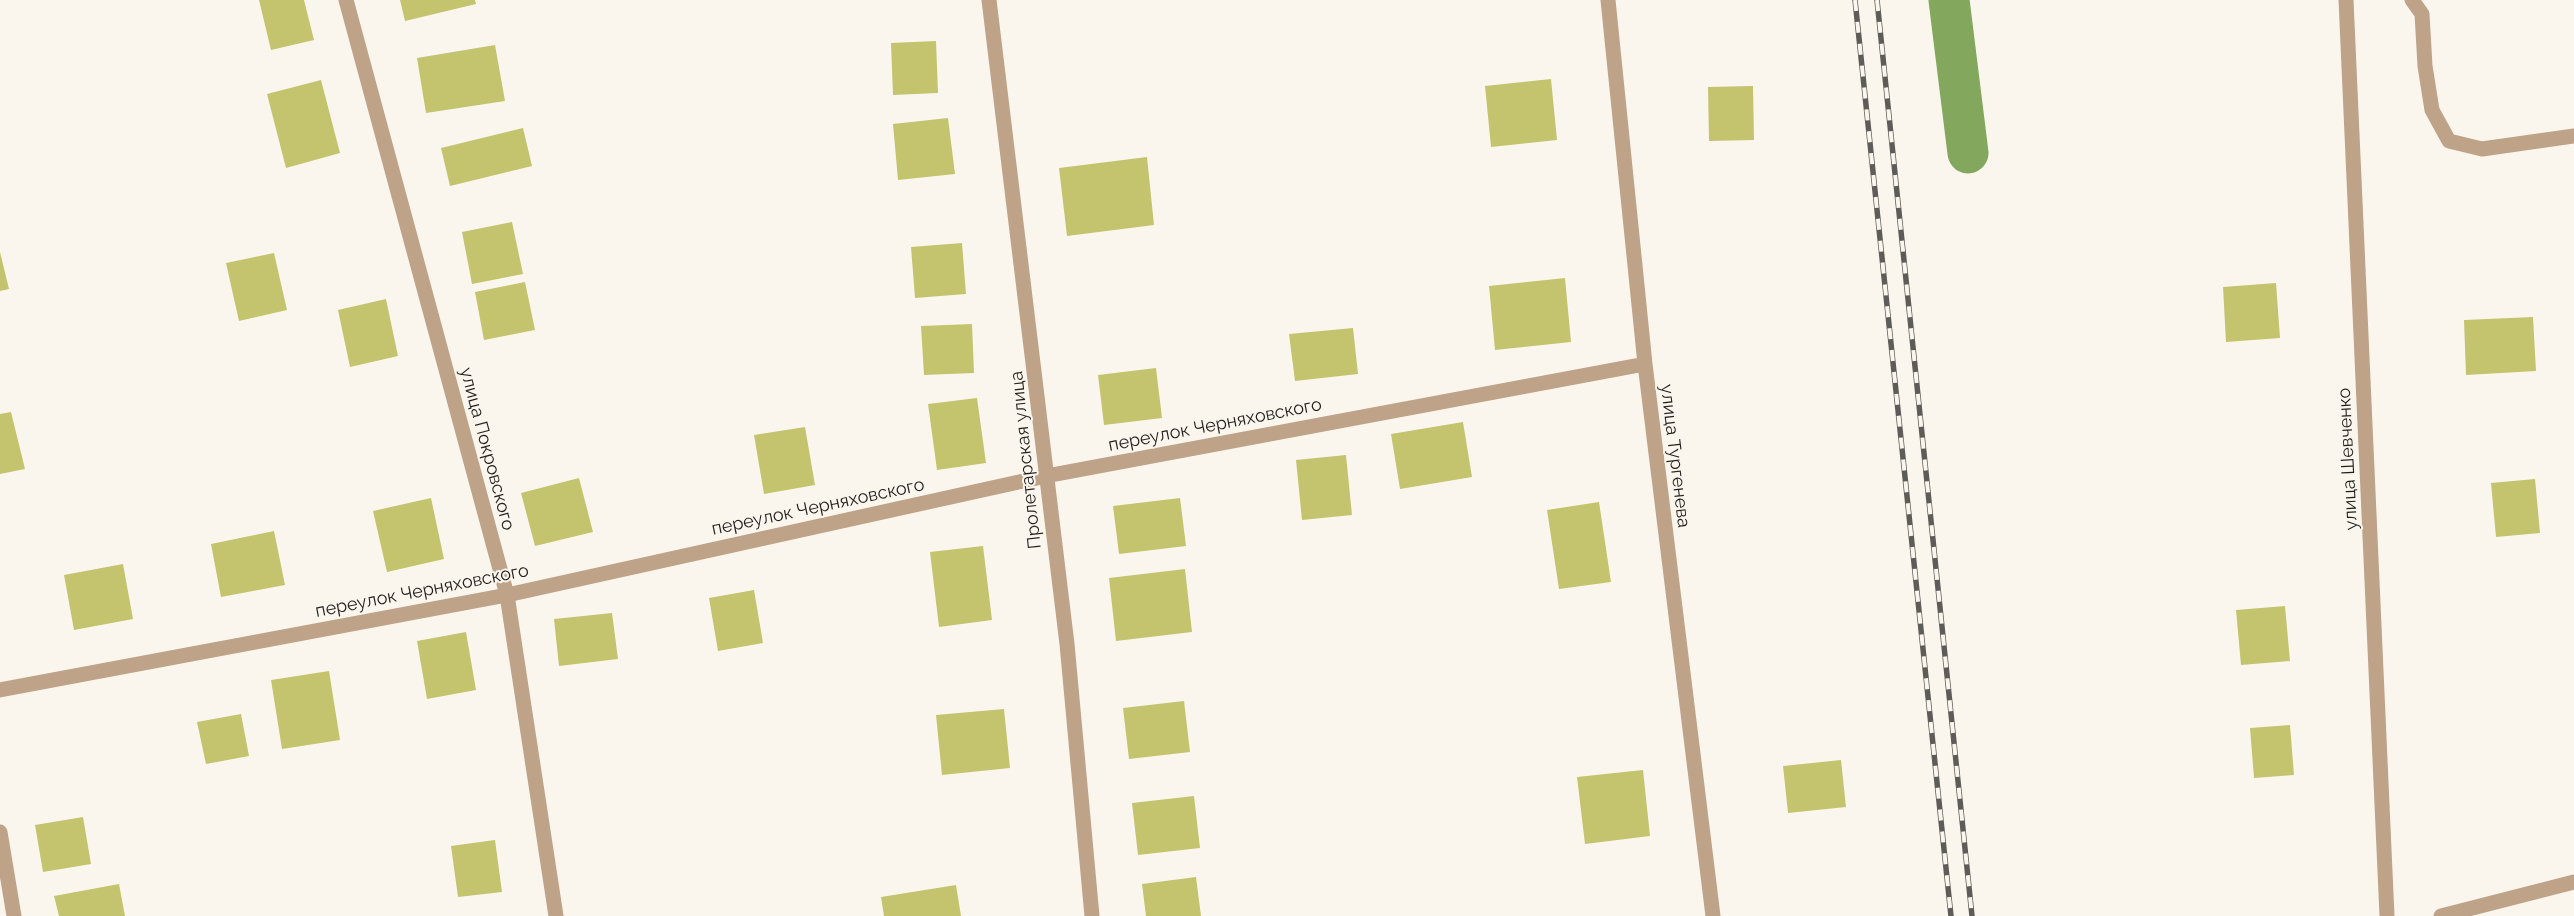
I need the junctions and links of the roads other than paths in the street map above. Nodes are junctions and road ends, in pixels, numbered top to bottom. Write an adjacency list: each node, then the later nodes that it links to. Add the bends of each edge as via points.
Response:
1 (346, 0): 9 (street, улица Покровского)
2 (989, 0): 8 (street, Пролетарская улица, via 1034,354)
3 (1608, 0): 7 (street, улица Тургенева)
4 (2346, 0): 17 (street, улица Шевченко)
5 (2412, 0): 6 (street, via 2422,14 2432,110 2450,141 2482,149)
6 (2574, 136)
7 (1645, 364): 8 (street, переулок Черняховского); 16 (street, улица Тургенева)
8 (1046, 476): 9 (street, переулок Черняховского); 15 (street, Пролетарская улица, via 1067,644)
9 (507, 595): 10 (street, переулок Черняховского); 14 (street, улица Покровского)
10 (0, 690)
11 (0, 832): 13 (street)
12 (2574, 882): 18 (street)
13 (14, 916)
14 (556, 916)
15 (1092, 916)
16 (1713, 916)
17 (2387, 916)
18 (2441, 916)

